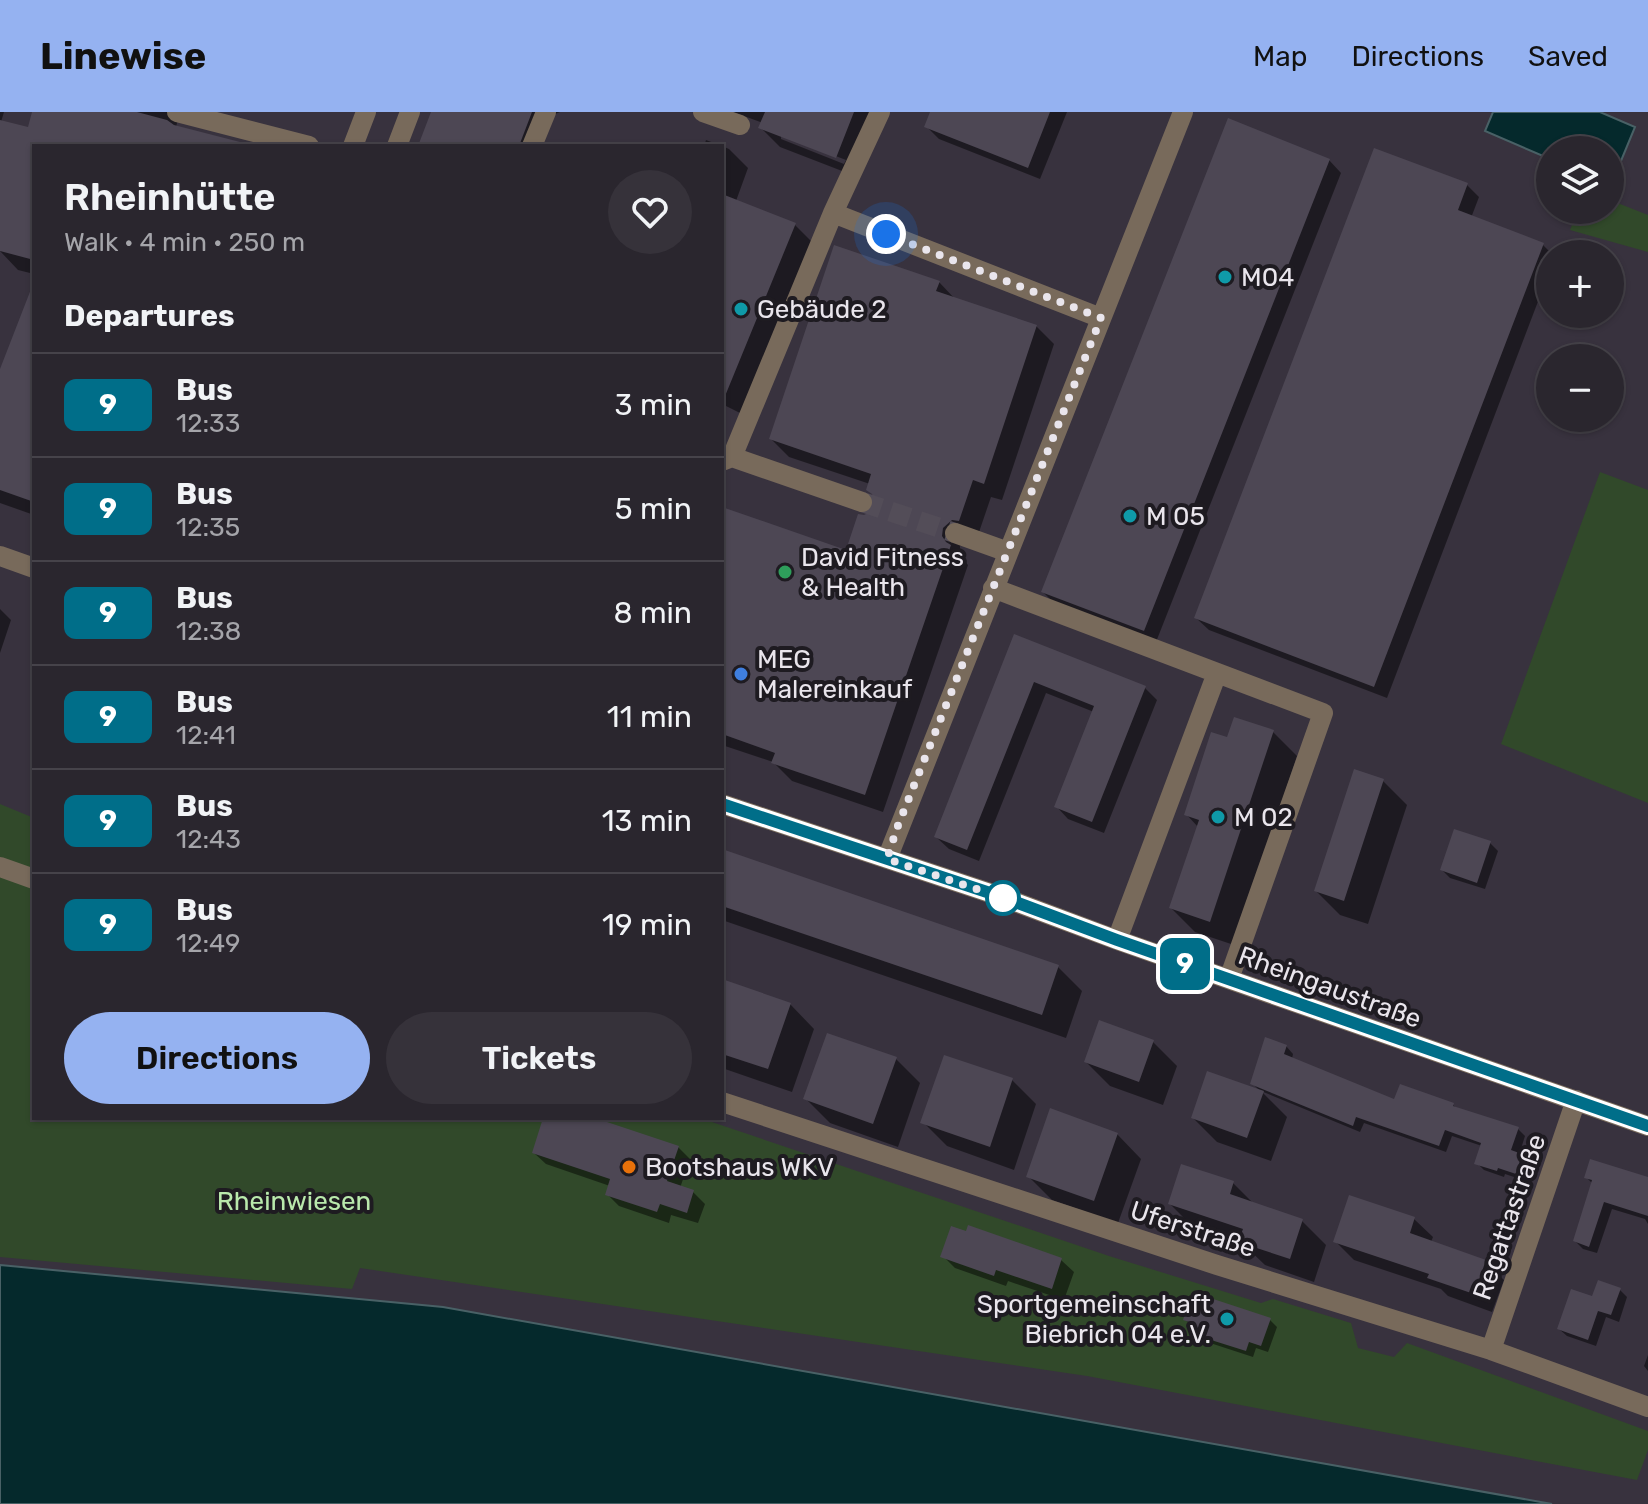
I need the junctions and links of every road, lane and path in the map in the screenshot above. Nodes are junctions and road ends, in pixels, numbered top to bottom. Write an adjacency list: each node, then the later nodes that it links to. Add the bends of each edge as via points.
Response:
1 (177, 112): 9 (street)
2 (366, 112): 10 (street)
3 (410, 112): 11 (street)
4 (546, 112): 12 (street)
5 (703, 112): 8 (street)
6 (880, 112): 13 (street)
7 (1183, 112): 14 (street)
8 (740, 125)
9 (301, 144)
10 (354, 144)
11 (398, 144)
12 (533, 144)
13 (833, 213): 14 (street); 15 (street)
14 (1101, 318): 18 (street)
15 (727, 459): 16 (street)
16 (862, 502)
17 (955, 533): 18 (street)
18 (1008, 552): 21 (street)
19 (0, 556): 20 (street)
20 (32, 567)
21 (993, 588): 22 (street); 24 (street)
22 (1217, 673): 27 (street); 28 (street, via 1323,713)
23 (724, 805): 24 (street, Rheingaustraße)
24 (887, 859): 27 (street, Rheingaustraße)
25 (0, 867): 26 (street)
26 (32, 878)
27 (1117, 940): 28 (street, Rheingaustraße)
28 (1229, 979): 29 (street, Rheingaustraße)
29 (1576, 1100): 31 (street, Rheingaustraße); 32 (street, Regattastraße)
30 (724, 1103): 32 (street, Uferstraße)
31 (1648, 1126)
32 (1491, 1350): 33 (street, Uferstraße)
33 (1648, 1407)

